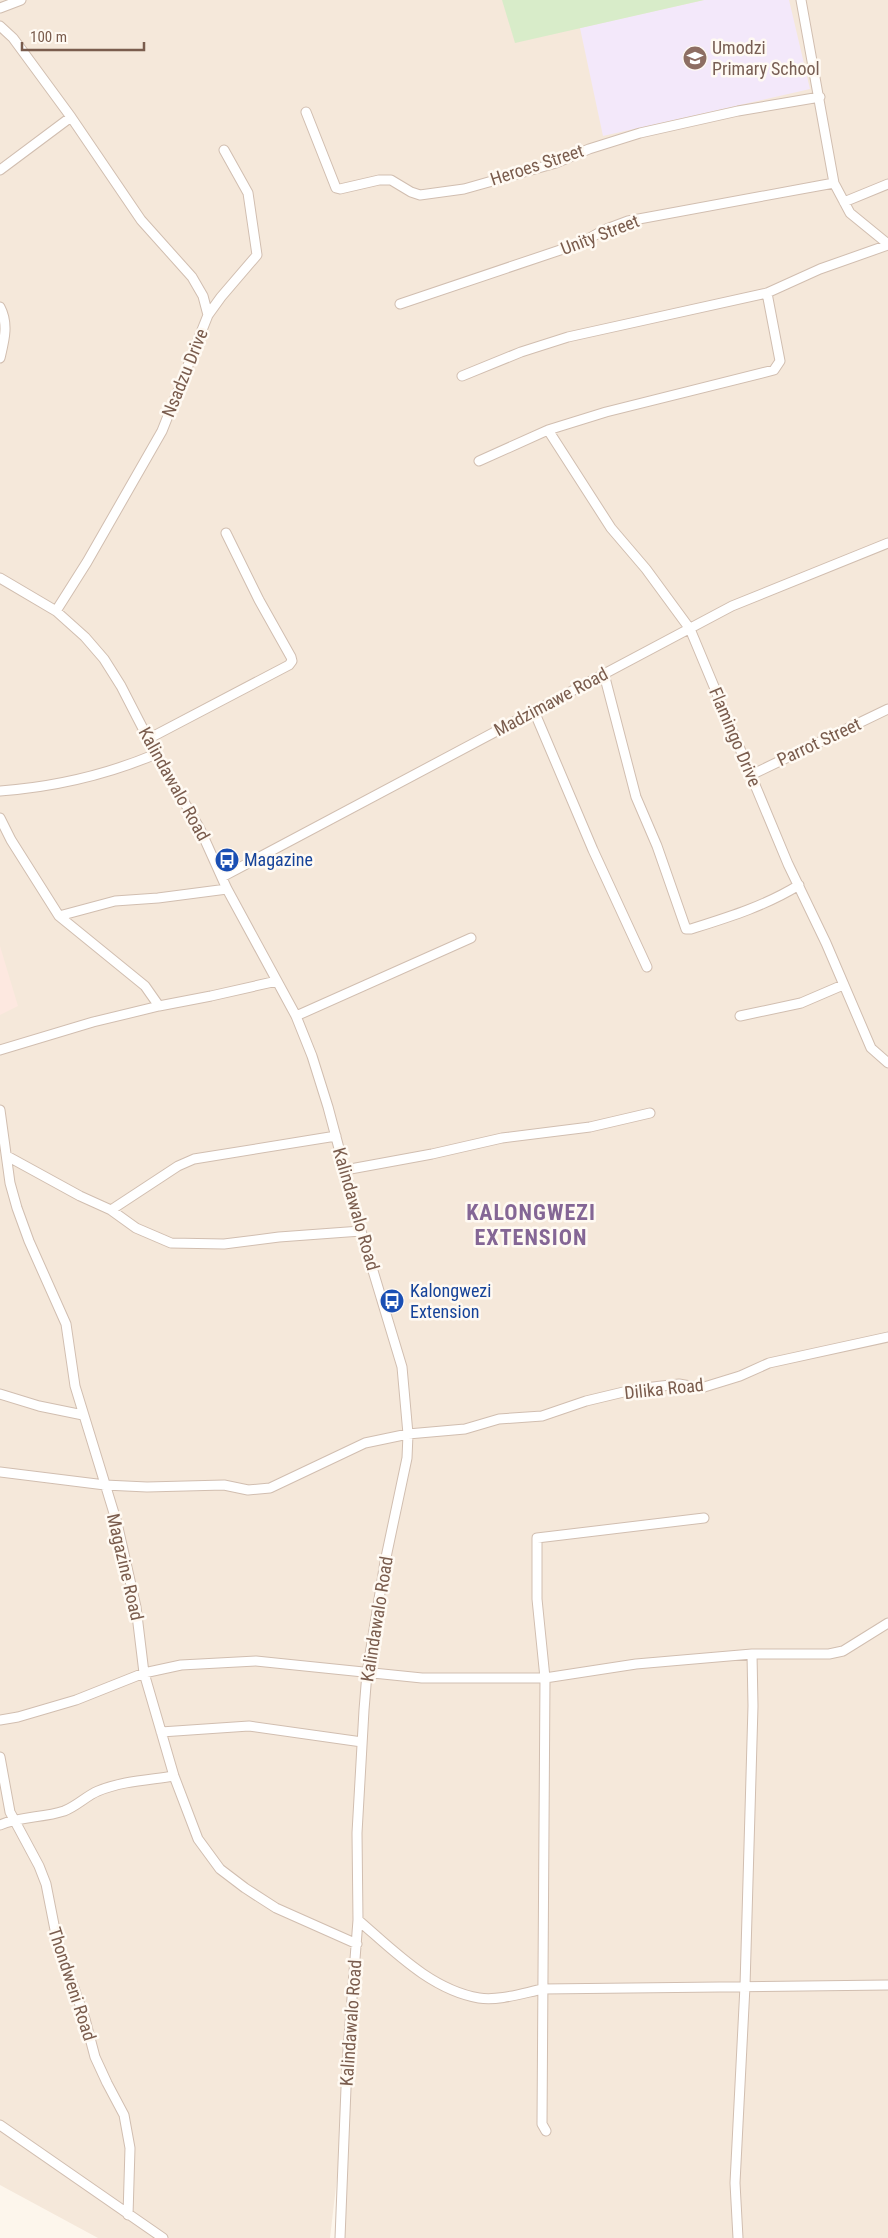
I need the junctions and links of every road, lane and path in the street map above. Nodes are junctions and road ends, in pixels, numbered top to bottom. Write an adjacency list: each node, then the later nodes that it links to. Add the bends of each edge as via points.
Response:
1 (21, 0): 3 (street)
2 (801, 0): 5 (street)
3 (0, 8)
4 (0, 26): 7 (street, Nsadzu Drive, via 14,38)
5 (820, 96): 6 (street, Heroes Street, via 640,133 464,189 420,194 391,180 336,188); 10 (street)
6 (306, 112)
7 (71, 117): 9 (street); 17 (street, Nsadzu Drive, via 141,220 192,277 203,296)
8 (224, 150): 17 (street, via 250,198 257,255)
9 (0, 170)
10 (834, 183): 12 (street); 15 (street, Unity Street, via 628,221 581,243)
11 (888, 184): 12 (street)
12 (844, 202): 13 (street, via 850,213)
13 (888, 244): 14 (street)
14 (766, 293): 19 (street, via 568,337); 20 (street, via 780,361 774,370 606,412)
15 (400, 304)
16 (0, 307): 18 (street, via 6,334)
17 (208, 315): 25 (street, Nsadzu Drive, via 162,431)
18 (0, 358)
19 (462, 376)
20 (548, 430): 21 (street); 26 (street, Flamingo Drive, via 611,528)
21 (479, 461)
22 (226, 532): 30 (street, via 292,661)
23 (888, 543): 26 (street, Madzimawe Road, via 732,606)
24 (0, 578): 25 (street, Kalindawalo Road)
25 (56, 610): 30 (street, Kalindawalo Road, via 104,659)
26 (690, 629): 27 (street, Madzimawe Road); 32 (street, Flamingo Drive)
27 (604, 674): 29 (street, Madzimawe Road); 36 (street, via 636,797 686,929 736,915 776,899)
28 (888, 709): 32 (street, Parrot Street)
29 (534, 711): 35 (street, Madzimawe Road); 40 (street)
30 (148, 739): 31 (street, Kalindawalo Road)
31 (156, 754): 33 (street, via 121,769 40,788); 35 (street, Kalindawalo Road, via 200,829)
32 (751, 775): 36 (street, Flamingo Drive)
33 (0, 791)
34 (0, 818): 38 (street)
35 (222, 877): 37 (street, Kalindawalo Road)
36 (799, 885): 42 (street, Flamingo Drive)
37 (226, 889): 38 (street, via 115,901); 41 (street, Kalindawalo Road)
38 (59, 916): 43 (street, via 145,986)
39 (471, 938): 44 (street)
40 (647, 966)
41 (277, 981): 43 (street); 44 (street, Kalindawalo Road)
42 (843, 985): 45 (street, via 801,1003); 47 (street, Flamingo Drive, via 871,1048)
43 (159, 1006): 46 (street)
44 (296, 1016): 50 (street, Kalindawalo Road, via 312,1056)
45 (740, 1016)
46 (0, 1050)
47 (888, 1063)
48 (0, 1110): 51 (street, Magazine Road)
49 (650, 1113): 52 (street, via 590,1128 502,1138)
50 (336, 1136): 52 (street, Kalindawalo Road); 55 (street, via 194,1159)
51 (7, 1156): 53 (street, Magazine Road); 55 (street)
52 (345, 1170): 56 (street, Kalindawalo Road)
53 (10, 1183): 54 (street); 59 (street, Magazine Road, via 29,1241 66,1324 75,1386)
54 (0, 1186)
55 (111, 1210): 56 (street, via 156,1238 183,1245)
56 (361, 1231): 60 (street, Kalindawalo Road, via 402,1367)
57 (888, 1337): 60 (street, Dilika Road, via 769,1363 700,1388 679,1384 636,1390 586,1401 542,1416 499,1419 465,1429)
58 (0, 1394): 59 (street)
59 (83, 1415): 62 (street, Magazine Road)
60 (408, 1434): 62 (street, Dilika Road, via 366,1443 270,1488); 67 (street, Kalindawalo Road, via 407,1458 385,1562)
61 (0, 1472): 62 (street, Dilika Road)
62 (105, 1485): 66 (street, Magazine Road, via 136,1607)
63 (704, 1518): 68 (street, via 537,1538 537,1599)
64 (888, 1623): 65 (street, via 843,1651 829,1654)
65 (752, 1654): 68 (street, via 636,1664); 79 (street)
66 (144, 1673): 67 (street, via 181,1665 256,1662); 69 (street, via 76,1700); 70 (street, Magazine Road)
67 (367, 1674): 68 (street, via 422,1678); 71 (street, Kalindawalo Road)
68 (545, 1678): 80 (street)
69 (0, 1720)
70 (161, 1732): 71 (street, via 249,1726); 73 (street, Magazine Road)
71 (362, 1742): 76 (street, Kalindawalo Road, via 357,1833)
72 (0, 1757): 74 (street, Thondweni Road, via 7,1803)
73 (174, 1776): 74 (street, via 110,1786 63,1811); 77 (street, Magazine Road, via 198,1839 220,1869 276,1908)
74 (13, 1819): 75 (street); 83 (street, Thondweni Road, via 40,1866 57,1940 96,2057 124,2115 130,2148)
75 (0, 1825)
76 (358, 1920): 77 (street, Kalindawalo Road); 80 (street, via 419,1972 462,1994 480,1998 502,1997)
77 (357, 1944): 85 (street, Kalindawalo Road, via 347,2064)
78 (888, 1985): 79 (street)
79 (745, 1986): 80 (street); 86 (street, via 735,2183)
80 (543, 1989): 82 (street, via 542,2124)
81 (0, 2124): 83 (street)
82 (546, 2132)
83 (128, 2214): 84 (street)
84 (162, 2238)
85 (340, 2238)
86 (738, 2238)

